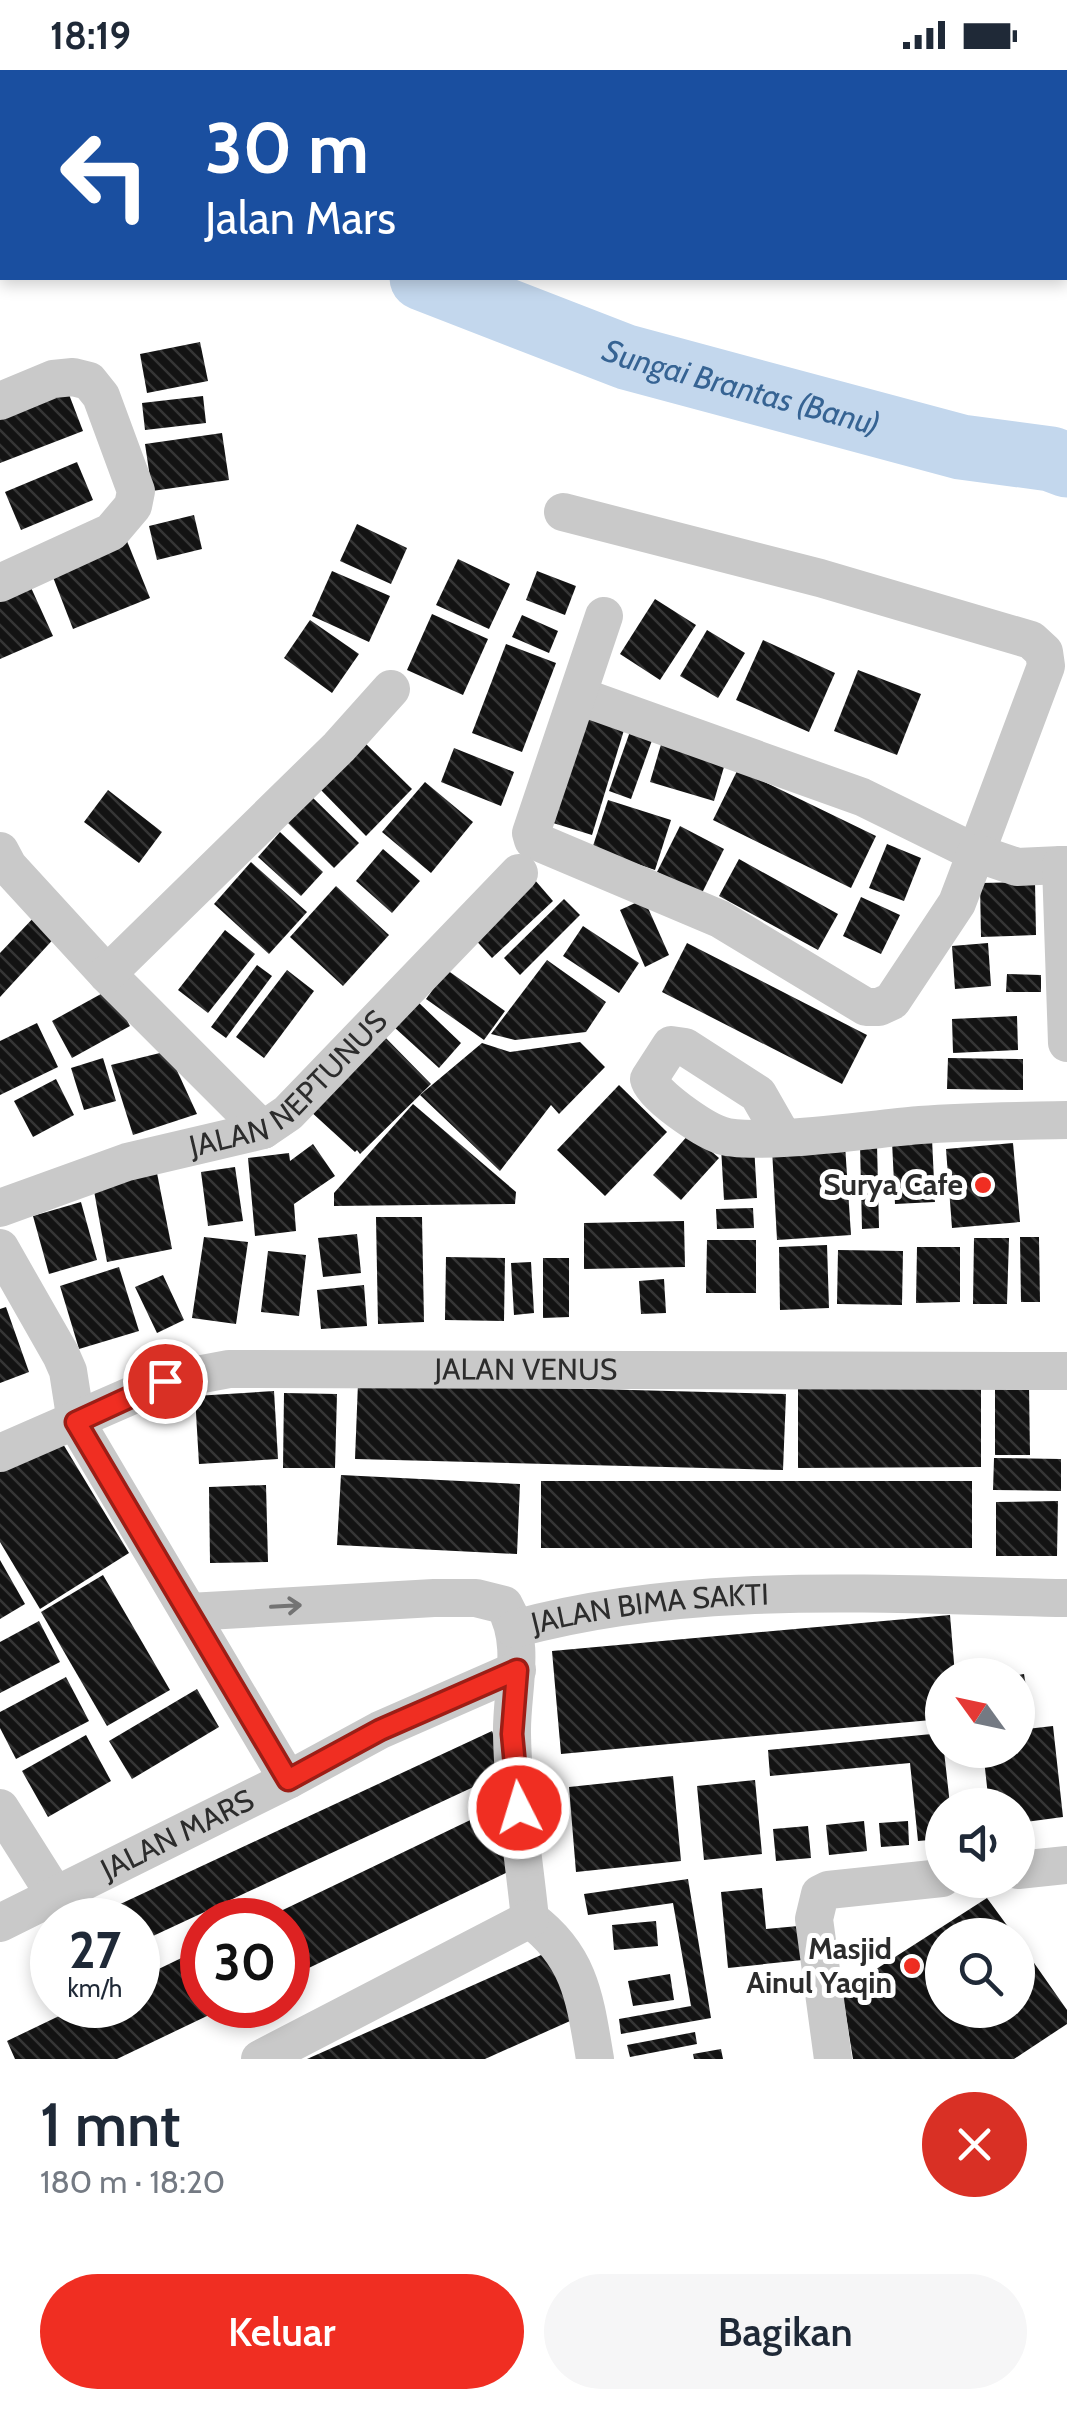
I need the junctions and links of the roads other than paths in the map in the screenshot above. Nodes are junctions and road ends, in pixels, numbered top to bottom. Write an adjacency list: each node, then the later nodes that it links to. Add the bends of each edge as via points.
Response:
1 (0, 401): 3 (street, via 53,379 89,380 136,491 112,532)
2 (563, 512): 8 (street, via 1031,640 1044,652 1046,666)
3 (0, 583)
4 (604, 616): 6 (street)
5 (392, 689): 11 (street)
6 (579, 696): 8 (street, via 862,797); 8 (street, via 533,840 720,919 866,1007 892,1002 957,903)
7 (0, 851): 11 (street)
8 (976, 853): 9 (street, via 1017,867)
9 (1064, 865): 12 (street)
10 (519, 873): 14 (street, JALAN NEPTUNUS, via 288,1113)
11 (107, 974): 14 (street)
12 (1067, 1042)
13 (1067, 1120): 15 (street)
14 (263, 1130): 16 (street, JALAN NEPTUNUS, via 127,1162)
15 (782, 1136)
16 (0, 1208)
17 (0, 1248): 19 (street, via 68,1371)
18 (1067, 1371): 19 (street, JALAN VENUS, via 228,1368 165,1381)
19 (76, 1422): 20 (street, JALAN VENUS); 22 (street)
20 (0, 1453)
21 (1067, 1598): 23 (street, JALAN BIMA SAKTI, via 691,1599 600,1609)
22 (189, 1612): 23 (street, JALAN BIMA SAKTI, one-way to 23, via 476,1598 504,1605); 25 (street)
23 (514, 1629): 24 (street)
24 (517, 1670): 25 (street, JALAN MARS, via 380,1730); 31 (street, via 512,1734)
25 (288, 1780): 30 (street, JALAN MARS)
26 (0, 1808): 30 (street)
27 (1067, 1865): 28 (street)
28 (1035, 1868)
29 (925, 1880): 35 (street, via 820,1894 814,1919)
30 (55, 1896): 32 (street, JALAN MARS)
31 (530, 1918): 33 (street); 34 (street, via 551,1935 576,1973)
32 (0, 1923)
33 (260, 2059)
34 (594, 2059)
35 (833, 2059)

